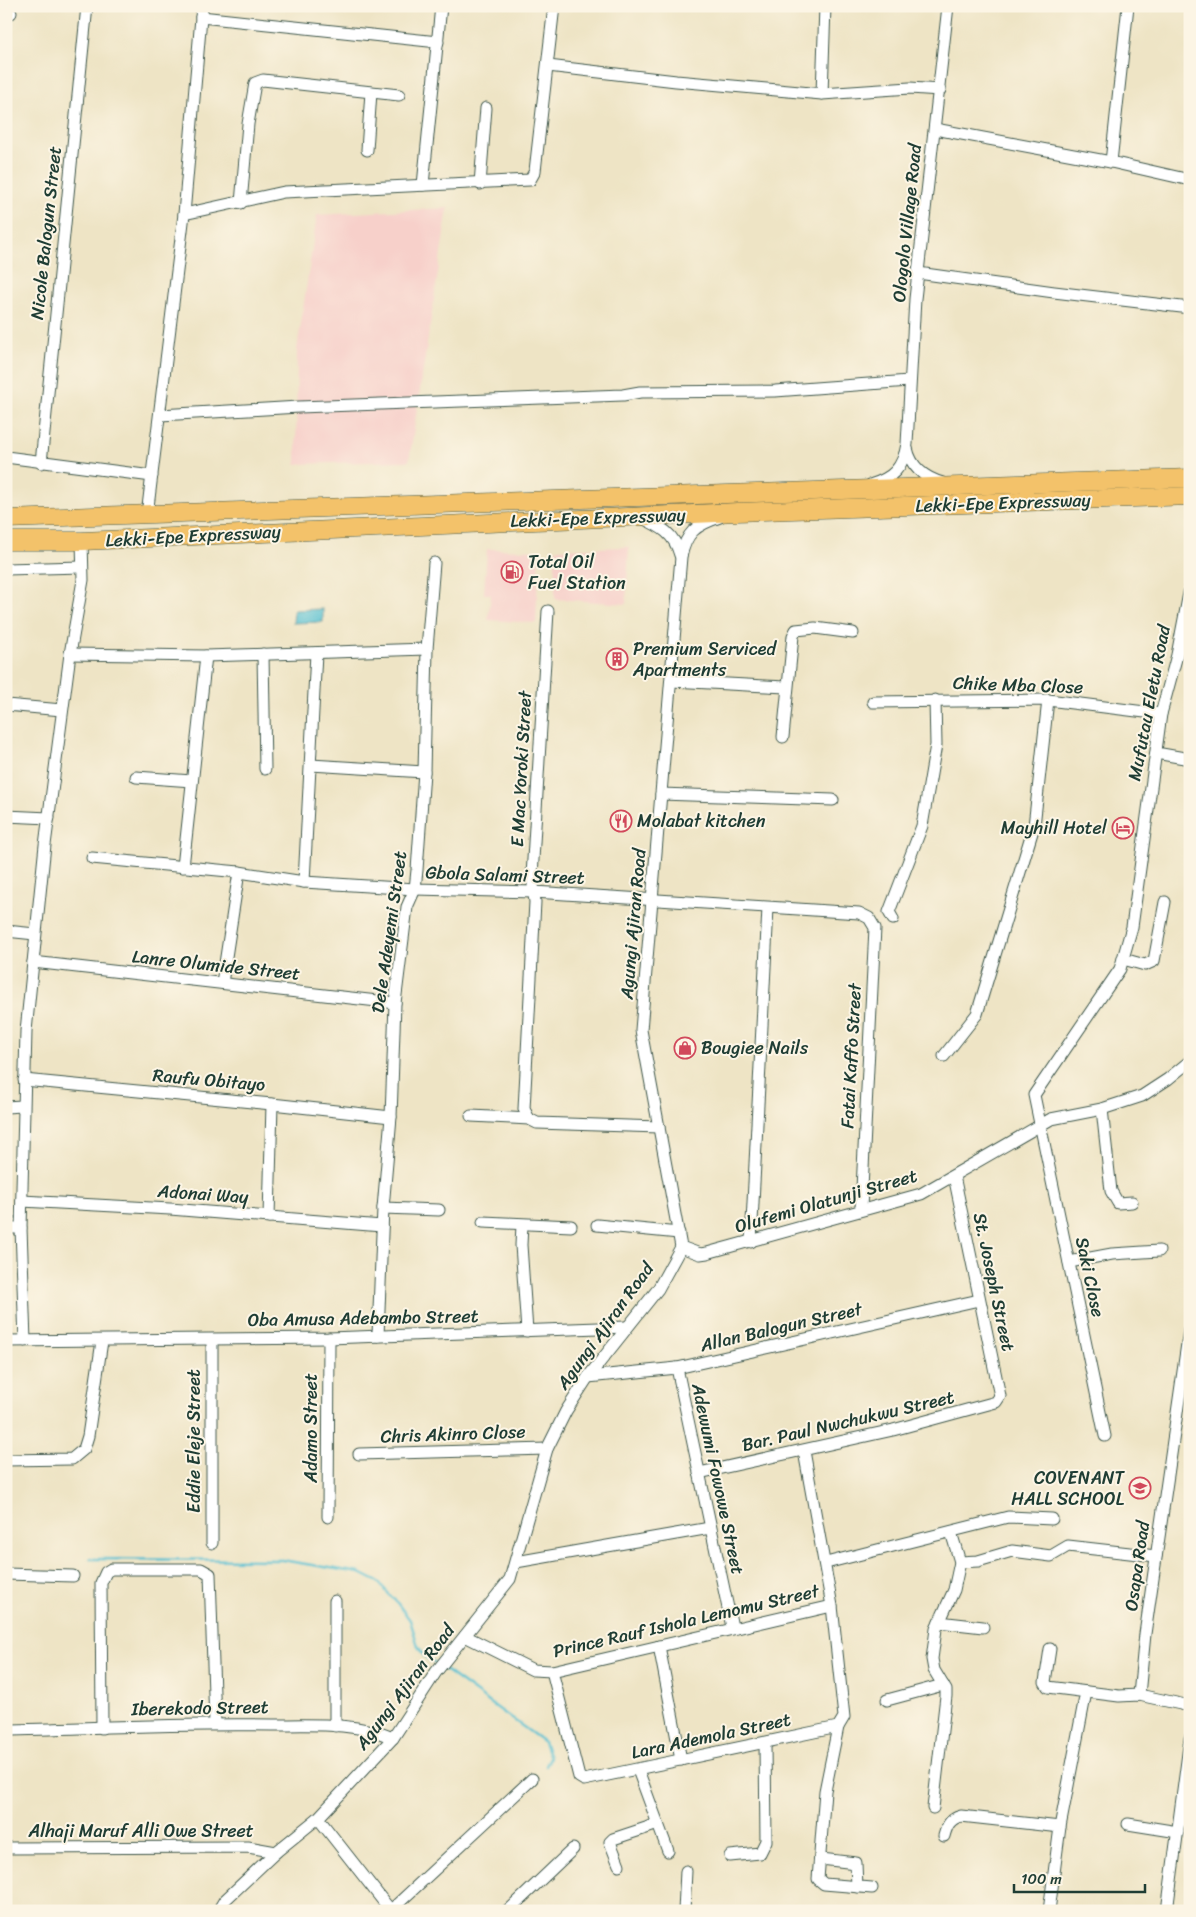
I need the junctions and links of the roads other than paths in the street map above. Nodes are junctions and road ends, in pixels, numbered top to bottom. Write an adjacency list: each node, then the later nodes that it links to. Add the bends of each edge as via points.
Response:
1 (87, 6): 29 (street, Nicole Balogun Street)
2 (441, 6): 8 (street)
3 (554, 6): 9 (street)
4 (825, 6): 12 (street)
5 (948, 6): 10 (street, Ologolo Village Road)
6 (1128, 6): 17 (street)
7 (202, 12): 8 (street); 22 (street)
8 (438, 42): 20 (street)
9 (548, 66): 12 (street); 19 (street, via 536,171 530,180)
10 (940, 90): 12 (street, via 910,88); 15 (street, Ologolo Village Road)
11 (371, 92): 13 (street); 16 (street); 21 (street, via 263,80 255,83)
12 (822, 94)
13 (399, 96)
14 (486, 108): 19 (street)
15 (935, 129): 17 (street); 23 (street, Ologolo Village Road)
16 (367, 150)
17 (1112, 162): 18 (street)
18 (1190, 180)
19 (480, 184): 20 (street)
20 (423, 185): 21 (street, via 284,192)
21 (240, 203): 22 (street)
22 (184, 214): 26 (street)
23 (918, 273): 24 (street); 25 (street, Ologolo Village Road)
24 (1190, 308)
25 (909, 381): 26 (street, via 775,391 640,392); 27 (street, Ologolo Village Road)
26 (160, 415): 30 (street)
27 (906, 444): 32 (street, via 912,462 923,475 948,485); 33 (street, via 901,465 889,478)
28 (6, 457): 29 (street)
29 (40, 463): 30 (street)
30 (152, 476): 36 (street)
31 (1190, 478): 32 (highway, Lekki-Epe Expressway)
32 (967, 487): 33 (highway, Lekki-Epe Expressway)
33 (842, 492): 36 (highway, Lekki-Epe Expressway)
34 (1190, 496): 35 (highway, Lekki-Epe Expressway)
35 (738, 512): 37 (highway, Lekki-Epe Expressway); 41 (street, via 698,526 684,541)
36 (147, 515): 38 (highway, Lekki-Epe Expressway, via 66,518 50,524)
37 (640, 518): 40 (highway, Lekki-Epe Expressway); 41 (street, via 670,534 677,543)
38 (7, 521)
39 (6, 541): 40 (highway, Lekki-Epe Expressway)
40 (82, 541): 43 (street)
41 (681, 558): 53 (street, Agungi Ajiran Road)
42 (434, 563): 48 (street, Dele Adeyemi Street)
43 (82, 567): 44 (street); 50 (street, via 83,580)
44 (6, 569)
45 (1190, 588): 60 (street, Mufutau Eletu Road)
46 (548, 611): 78 (street, E Mac Yoroki Street, via 532,876)
47 (853, 633): 54 (street, via 815,628 796,630)
48 (427, 649): 49 (street); 66 (street, Dele Adeyemi Street)
49 (316, 653): 51 (street); 64 (street)
50 (70, 654): 52 (street); 59 (street)
51 (263, 654): 52 (street); 65 (street)
52 (206, 656): 68 (street)
53 (672, 681): 54 (street); 69 (street, Agungi Ajiran Road)
54 (786, 687): 61 (street)
55 (936, 700): 56 (street, Chike Mba Close); 57 (street, Chike Mba Close); 83 (street, via 936,744 922,826 889,912)
56 (1048, 700): 60 (street, Chike Mba Close); 90 (street, via 1034,826 977,1014)
57 (873, 702)
58 (6, 705): 59 (street)
59 (62, 710): 72 (street)
60 (1161, 714): 62 (street, Mufutau Eletu Road)
61 (783, 737)
62 (1156, 753): 63 (street); 86 (street, Mufutau Eletu Road, via 1132,927)
63 (1190, 759)
64 (312, 764): 66 (street); 76 (street)
65 (264, 769)
66 (424, 772): 77 (street, Dele Adeyemi Street)
67 (136, 777): 68 (street)
68 (192, 782): 74 (street)
69 (661, 794): 70 (street); 79 (street, Agungi Ajiran Road)
70 (833, 800)
71 (6, 816): 72 (street)
72 (49, 818): 85 (street)
73 (92, 858): 74 (street, Gbola Salami Street)
74 (183, 868): 75 (street, Gbola Salami Street)
75 (239, 872): 76 (street, Gbola Salami Street); 88 (street)
76 (304, 882): 77 (street, Gbola Salami Street)
77 (415, 889): 78 (street, Gbola Salami Street); 89 (street, Dele Adeyemi Street, via 406,907)
78 (534, 892): 79 (street, Gbola Salami Street); 97 (street, E Mac Yoroki Street)
79 (653, 899): 81 (street, Gbola Salami Street); 101 (street, Agungi Ajiran Road, via 641,1030)
80 (1165, 902): 86 (street, via 1154,961 1145,965)
81 (768, 908): 82 (street, Gbola Salami Street); 117 (street)
82 (859, 913): 106 (street, Fatai Kaffo Street, via 869,918 874,928)
83 (893, 919)
84 (6, 931): 85 (street)
85 (35, 934): 87 (street)
86 (1123, 959): 100 (street, Mufutau Eletu Road, via 1115,980 1034,1095)
87 (33, 962): 88 (street, Lanre Olumide Street); 92 (street)
88 (222, 984): 89 (street, Lanre Olumide Street)
89 (395, 1002): 99 (street, Dele Adeyemi Street)
90 (944, 1056)
91 (1190, 1061): 96 (street, Olufemi Olatunji Street, via 1142,1096)
92 (24, 1080): 93 (street, Raufu Obitayo); 94 (street)
93 (272, 1104): 99 (street, Raufu Obitayo); 108 (street)
94 (22, 1106): 95 (street); 103 (street)
95 (6, 1107)
96 (1102, 1109): 100 (street, Olufemi Olatunji Street, via 1051,1119); 104 (street, via 1112,1191 1118,1203)
97 (527, 1114): 98 (street); 101 (street, via 537,1123)
98 (471, 1116)
99 (391, 1118): 105 (street, Dele Adeyemi Street)
100 (1041, 1125): 102 (street, Olufemi Olatunji Street); 120 (street, Saki Close)
101 (659, 1127): 116 (street, Agungi Ajiran Road)
102 (954, 1176): 106 (street, Olufemi Olatunji Street, via 921,1194); 121 (street, St. Joseph Street)
103 (22, 1201): 108 (street, Adonai Way); 115 (street)
104 (1132, 1202)
105 (383, 1208): 107 (street); 112 (street, Dele Adeyemi Street)
106 (861, 1209): 117 (street, Olufemi Olatunji Street)
107 (439, 1210)
108 (269, 1217): 112 (street, Adonai Way)
109 (483, 1222): 110 (street)
110 (522, 1225): 113 (street); 124 (street)
111 (597, 1225): 116 (street)
112 (382, 1226): 125 (street, Dele Adeyemi Street)
113 (571, 1226)
114 (6, 1228): 115 (street)
115 (21, 1228): 129 (street)
116 (678, 1233): 118 (street, Agungi Ajiran Road)
117 (751, 1242): 118 (street, Olufemi Olatunji Street, via 700,1254)
118 (681, 1247): 123 (street, Agungi Ajiran Road, via 658,1289)
119 (1159, 1250): 120 (street)
120 (1069, 1262): 134 (street, Saki Close)
121 (980, 1300): 131 (street, Allan Balogun Street); 133 (street, St. Joseph Street)
122 (1190, 1322): 145 (street, Osapa Road)
123 (626, 1328): 124 (street, Oba Amusa Adebambo Street); 132 (street, Agungi Ajiran Road)
124 (527, 1332): 125 (street, Oba Amusa Adebambo Street)
125 (378, 1336): 126 (street, Oba Amusa Adebambo Street)
126 (329, 1338): 127 (street, Oba Amusa Adebambo Street); 140 (street, Adamo Street)
127 (212, 1340): 130 (street, Oba Amusa Adebambo Street); 144 (street, Eddie Eleje Street)
128 (6, 1341): 129 (street, Oba Amusa Adebambo Street)
129 (25, 1341): 130 (street, Oba Amusa Adebambo Street)
130 (102, 1341): 138 (street, via 84,1449 72,1459)
131 (677, 1368): 132 (street, Allan Balogun Street); 139 (street, Adewumi Fowowe Street)
132 (588, 1377): 135 (street, Agungi Ajiran Road)
133 (1000, 1396): 136 (street, Bar. Paul Nwchukwu Street, via 989,1405)
134 (1105, 1436)
135 (547, 1449): 137 (street, Chris Akinro Close); 146 (street, Agungi Ajiran Road)
136 (804, 1451): 139 (street, Bar. Paul Nwchukwu Street); 148 (street)
137 (359, 1454)
138 (6, 1460)
139 (699, 1473): 142 (street, Adewumi Fowowe Street)
140 (328, 1517)
141 (1052, 1519): 143 (street, via 1008,1517)
142 (710, 1528): 146 (street); 154 (street, Adewumi Fowowe Street)
143 (951, 1532): 147 (street); 148 (street)
144 (212, 1544)
145 (1156, 1556): 147 (street, via 1068,1546 1048,1556 1012,1551 978,1561); 162 (street, Osapa Road)
146 (516, 1562): 156 (street, Agungi Ajiran Road, via 510,1579)
147 (960, 1562): 153 (street, via 954,1590)
148 (826, 1564): 152 (street)
149 (6, 1574): 150 (street)
150 (73, 1576)
151 (336, 1601): 166 (street)
152 (832, 1606): 154 (street, Prince Rauf Ishola Lemomu Street); 167 (street, via 844,1717)
153 (939, 1622): 155 (street); 160 (street, via 932,1659)
154 (732, 1627): 157 (street, Prince Rauf Ishola Lemomu Street)
155 (983, 1627)
156 (466, 1636): 159 (street, Prince Rauf Ishola Lemomu Street, via 533,1670); 170 (street, Agungi Ajiran Road, via 436,1672)
157 (659, 1646): 159 (street, Prince Rauf Ishola Lemomu Street); 173 (street)
158 (1050, 1649): 161 (street, via 1045,1682 1048,1687)
159 (552, 1670): 174 (street, Lara Ademola Street, via 581,1779)
160 (943, 1685): 163 (street); 176 (street, via 946,1696)
161 (1086, 1692): 162 (street); 181 (street)
162 (1139, 1695): 164 (street)
163 (887, 1700)
164 (1190, 1706)
165 (215, 1724): 166 (street, Iberekodo Street); 168 (street, Iberekodo Street); 168 (street, via 210,1574 202,1569 111,1569 101,1583)
166 (335, 1726): 170 (street, Iberekodo Street, via 375,1730)
167 (838, 1727): 172 (street, Lara Ademola Street); 189 (street, via 825,1791)
168 (102, 1728): 169 (street, Iberekodo Street)
169 (6, 1730)
170 (393, 1738): 177 (street, Agungi Ajiran Road)
171 (1190, 1738): 178 (street)
172 (765, 1742): 173 (street, Lara Ademola Street); 188 (street, via 766,1841 760,1853)
173 (681, 1760): 174 (street, Lara Ademola Street)
174 (638, 1770): 179 (street)
175 (532, 1779): 194 (street)
176 (933, 1808)
177 (318, 1818): 187 (street, Agungi Ajiran Road); 194 (street)
178 (1185, 1821): 182 (street)
179 (658, 1824): 186 (street); 190 (street, via 610,1842)
180 (1128, 1824): 182 (street)
181 (1060, 1827): 183 (street, via 961,1816 949,1822); 198 (street)
182 (1178, 1832): 199 (street)
183 (944, 1836)
184 (6, 1848): 187 (street, Alhaji Maruf Alli Owe Street, via 248,1847)
185 (573, 1849): 196 (street)
186 (668, 1850)
187 (276, 1852): 195 (street, Agungi Ajiran Road, via 224,1901)
188 (730, 1856)
189 (821, 1859): 192 (street, via 855,1862); 192 (street, via 820,1883)
190 (619, 1864)
191 (686, 1871): 197 (street)
192 (857, 1887): 193 (street)
193 (872, 1888)
194 (391, 1910)
195 (218, 1911)
196 (508, 1911)
197 (684, 1911)
198 (1049, 1911)
199 (1167, 1911)

